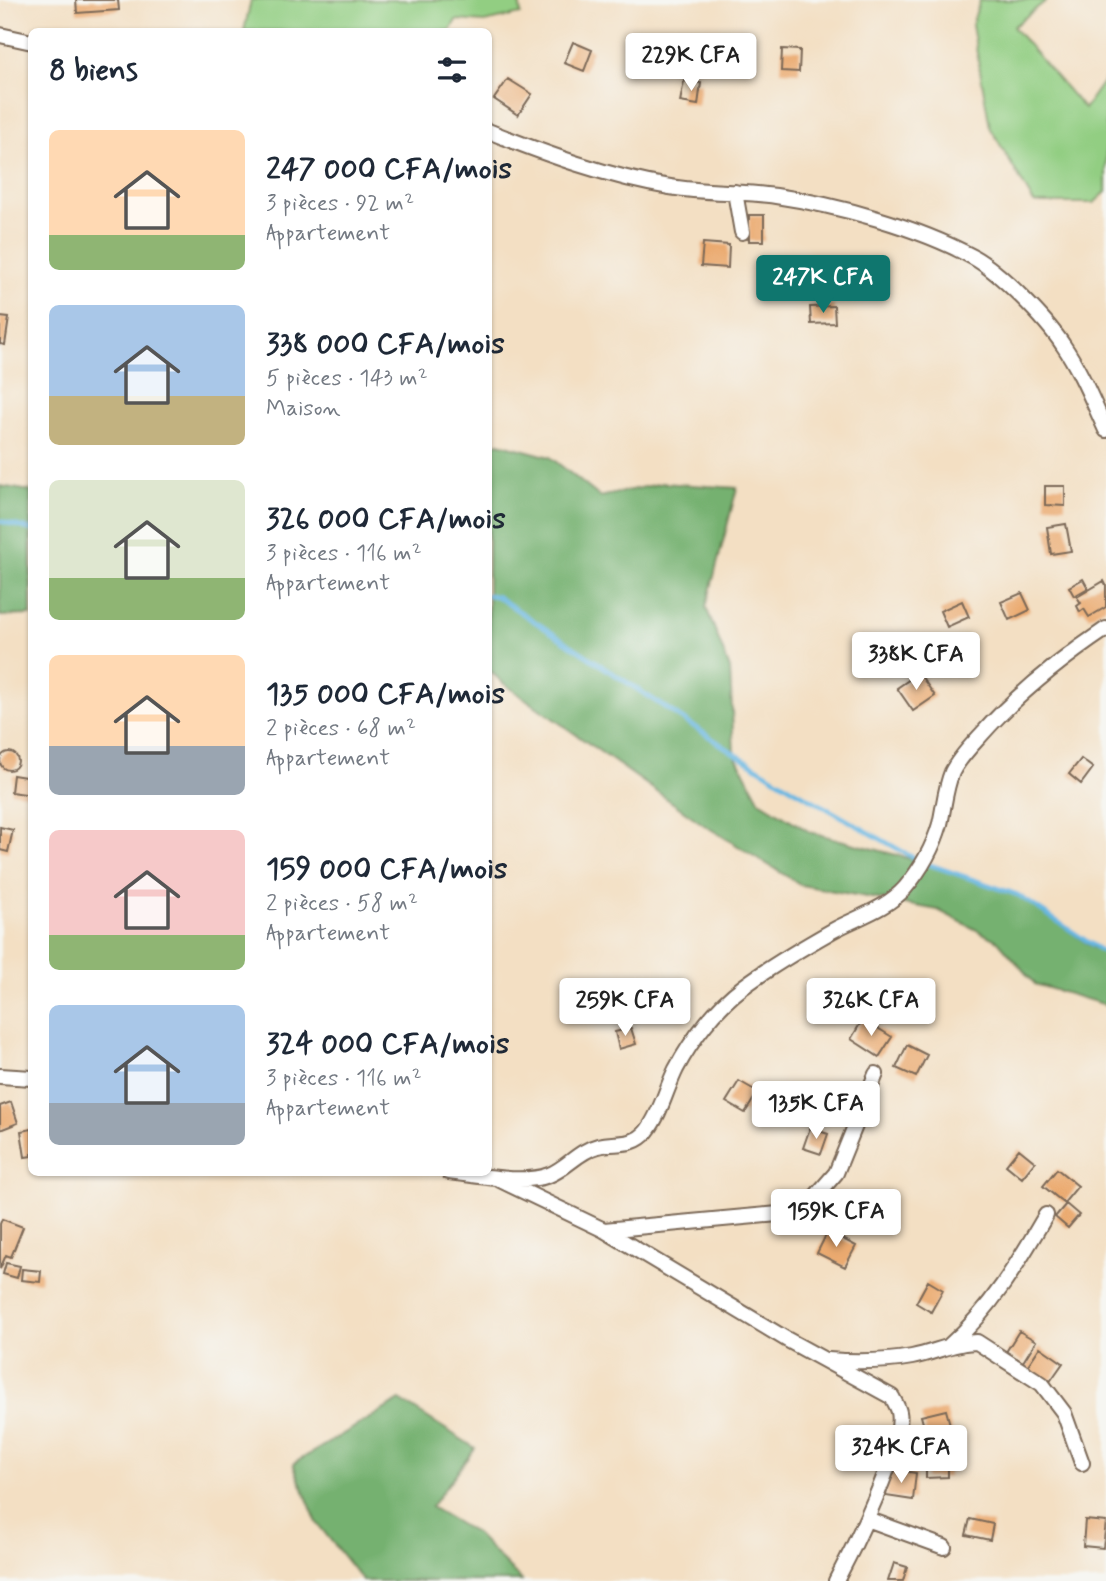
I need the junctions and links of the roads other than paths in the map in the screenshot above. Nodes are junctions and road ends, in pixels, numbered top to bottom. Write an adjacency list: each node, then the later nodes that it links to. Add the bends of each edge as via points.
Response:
1 (0, 35): 2 (street)
2 (28, 41)
3 (492, 133): 4 (street, via 630,179)
4 (735, 192): 5 (street); 6 (street, via 844,210 975,258 1025,300 1063,345)
5 (742, 232)
6 (1106, 430)
7 (1106, 629): 11 (street, via 1044,673 966,751 952,772 926,860 904,889 887,904 802,949 723,1004 677,1068 659,1110 638,1139 581,1152 550,1175 535,1179)
8 (876, 1074): 13 (street, via 836,1173 816,1196 789,1213)
9 (0, 1076): 10 (street)
10 (28, 1077)
11 (493, 1176): 13 (street)
12 (1046, 1215): 14 (street, via 993,1302)
13 (604, 1230): 15 (street)
14 (949, 1346): 15 (street, via 899,1359); 16 (street, via 977,1342 1042,1384 1064,1413)
15 (823, 1360): 17 (street, via 891,1397 899,1412 897,1434)
16 (1082, 1463)
17 (867, 1519): 18 (street); 19 (street)
18 (944, 1546)
19 (836, 1581)

